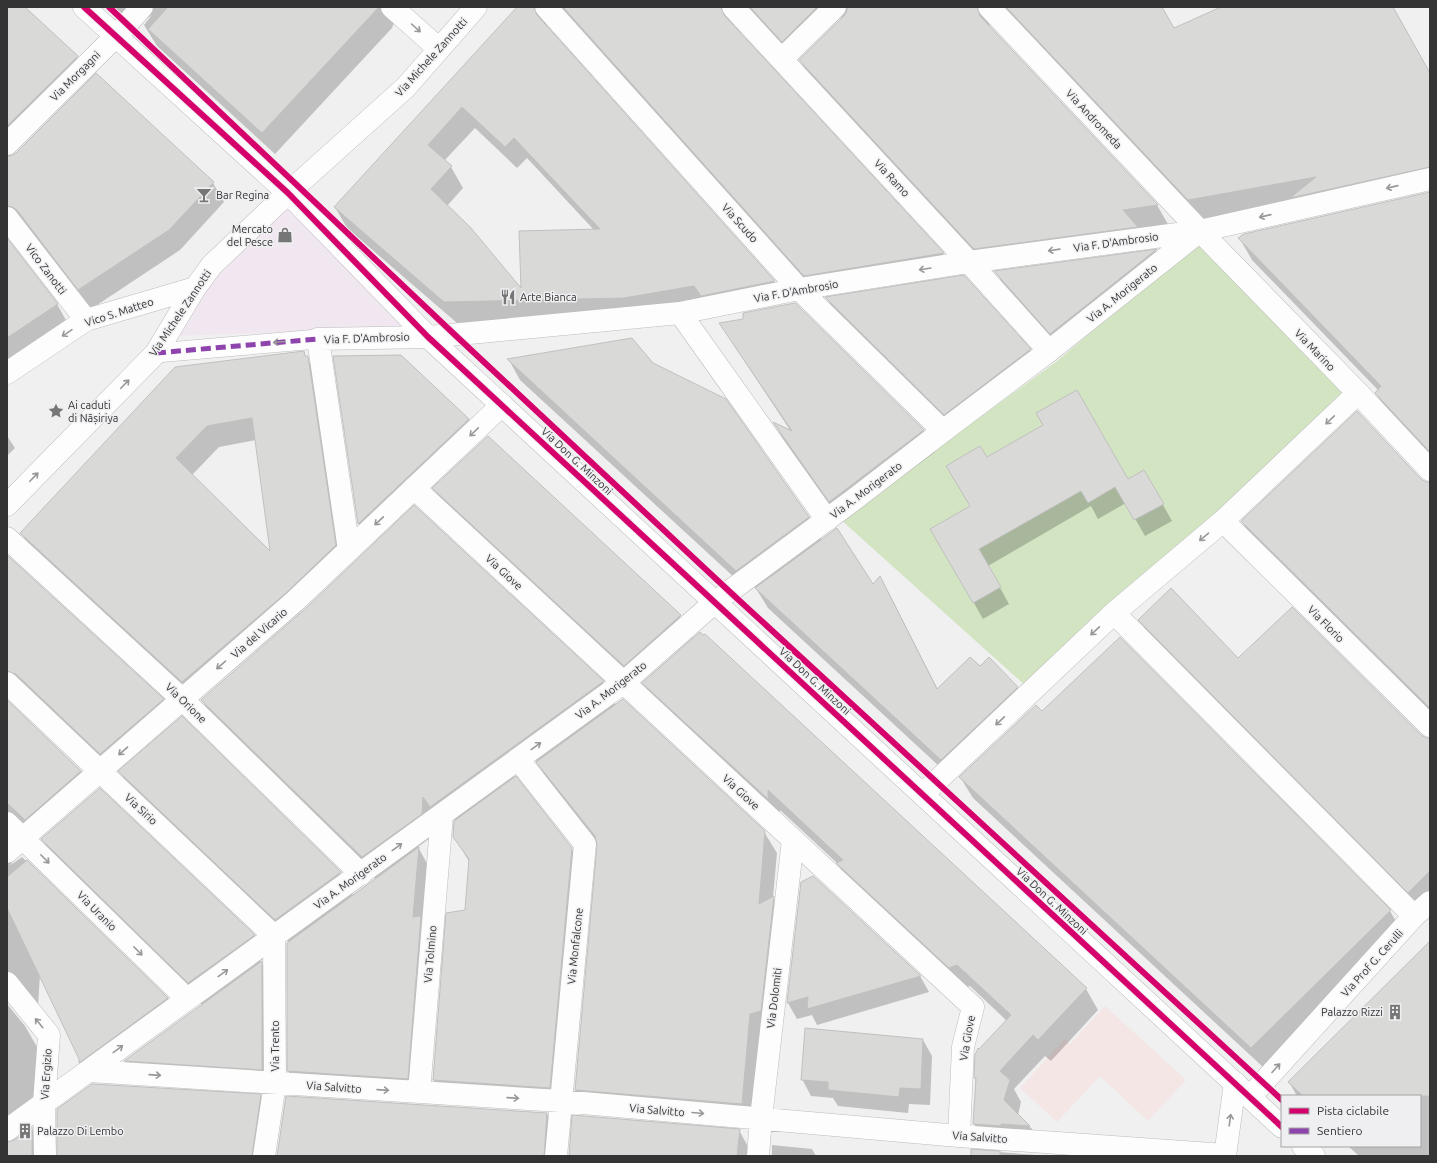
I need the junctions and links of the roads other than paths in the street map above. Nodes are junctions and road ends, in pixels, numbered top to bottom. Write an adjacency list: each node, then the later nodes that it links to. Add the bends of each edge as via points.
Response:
1 (84, 7): 9 (street, Via Don G. Minzoni)
2 (142, 7): 9 (street, Via Morgagni)
3 (392, 7): 10 (street, one-way to 10)
4 (476, 7): 10 (street, Via Michele Zannotti)
5 (546, 7): 19 (street, Via Scudo)
6 (733, 7): 11 (street, Via Ramo)
7 (835, 7): 11 (street)
8 (989, 7): 16 (street, Via Andromeda)
9 (116, 36): 12 (street, Via Morgagni); 14 (street, Via Don G. Minzoni)
10 (439, 49): 14 (street, Via Michele Zannotti, via 406,87)
11 (782, 59): 17 (street, Via Ramo)
12 (7, 144)
13 (1430, 179): 16 (street, Via F. D'Ambrosio, one-way to 16)
14 (288, 193): 18 (street, Via Michele Zannotti, via 212,265); 22 (street, Via Don G. Minzoni)
15 (7, 218): 21 (street, Vico Zanotti)
16 (1200, 231): 17 (street, Via F. D'Ambrosio, one-way to 17); 24 (street, Via A. Morigerato); 27 (street, Via Marino)
17 (969, 262): 19 (street, Via F. D'Ambrosio, one-way to 19); 24 (street, Via Ramo)
18 (195, 288): 21 (street, Vico S. Matteo); 25 (street, Via Michele Zannotti)
19 (799, 289): 20 (street, Via F. D'Ambrosio); 29 (street, Via Scudo)
20 (680, 313): 22 (street, Via F. D'Ambrosio); 33 (street)
21 (86, 320): 26 (street, Vico S. Matteo, one-way to 26)
22 (428, 337): 23 (street, Via F. D'Ambrosio); 28 (street, Via Don G. Minzoni)
23 (318, 339): 25 (street, Via F. D'Ambrosio, one-way to 25); 36 (street)
24 (1050, 351): 29 (street, Via A. Morigerato)
25 (156, 353): 32 (street, Via Michele Zannotti, one-way to 25)
26 (8, 369)
27 (1358, 393): 30 (street, Via Marino); 34 (street, one-way to 34)
28 (502, 405): 31 (street, Via del Vicario, one-way to 31); 37 (street, Via Don G. Minzoni)
29 (943, 431): 33 (street, Via A. Morigerato)
30 (1430, 470)
31 (414, 488): 36 (street, Via del Vicario, one-way to 36); 40 (street, Via Giove)
32 (7, 505)
33 (827, 520): 37 (street, Via A. Morigerato)
34 (1223, 521): 38 (street, one-way to 38); 42 (street, Via Florio)
35 (7, 538): 41 (street, Via Orione)
36 (349, 550): 41 (street, Via del Vicario, one-way to 41, via 295,601)
37 (715, 602): 40 (street, Via A. Morigerato); 45 (street, Via Don G. Minzoni)
38 (1114, 614): 45 (street, one-way to 45); 52 (street)
39 (7, 683): 44 (street, Via Sirio)
40 (623, 683): 43 (street, Via A. Morigerato, one-way to 40); 49 (street, Via Giove)
41 (182, 699): 44 (street, Via del Vicario, one-way to 44); 51 (street, Via Orione)
42 (1430, 726)
43 (518, 759): 46 (street, Via A. Morigerato); 60 (street, Via Monfalcone, via 585,844)
44 (100, 771): 48 (street, Via del Vicario); 53 (street, Via Sirio)
45 (923, 794): 58 (street, Via Don G. Minzoni)
46 (442, 815): 51 (street, Via A. Morigerato, one-way to 46); 59 (street, Via Tolmino)
47 (7, 823): 48 (street, Via Uranio)
48 (23, 838): 50 (street, Via del Vicario); 55 (street, Via Uranio, one-way to 55)
49 (793, 840): 62 (street, Via Dolomiti); 65 (street, Via Giove, via 973,1007 963,1047)
50 (7, 852)
51 (361, 874): 53 (street, Via A. Morigerato)
52 (1422, 909): 58 (street, Via Prof G. Cerulli, one-way to 52)
53 (274, 936): 55 (street, Via A. Morigerato, one-way to 53); 57 (street, Via Trento)
54 (7, 983): 61 (street, Via Ergizio, one-way to 54, via 49,1035)
55 (187, 999): 56 (street, Via A. Morigerato, one-way to 55)
56 (88, 1071): 57 (street, Via Salvitto, one-way to 57); 61 (street, Via A. Morigerato)
57 (275, 1083): 59 (street, Via Salvitto, one-way to 59); 70 (street, Via Trento)
58 (1243, 1090): 64 (street, Via Don G. Minzoni); 68 (street, one-way to 58)
59 (419, 1092): 60 (street, Via Salvitto, one-way to 60)
60 (560, 1101): 62 (street, Via Salvitto, one-way to 62); 71 (street, Via Monfalcone)
61 (44, 1103): 63 (street, Via A. Morigerato); 69 (street, Via Ergizio)
62 (761, 1118): 65 (street, Via Salvitto); 72 (street, Via Dolomiti)
63 (10, 1121)
64 (1281, 1126)
65 (958, 1136): 67 (street, Via Salvitto)
66 (1304, 1147): 73 (street)
67 (1019, 1148): 68 (street, Via Salvitto)
68 (1225, 1155)
69 (45, 1156)
70 (264, 1156)
71 (556, 1156)
72 (758, 1156)
73 (1314, 1156)

